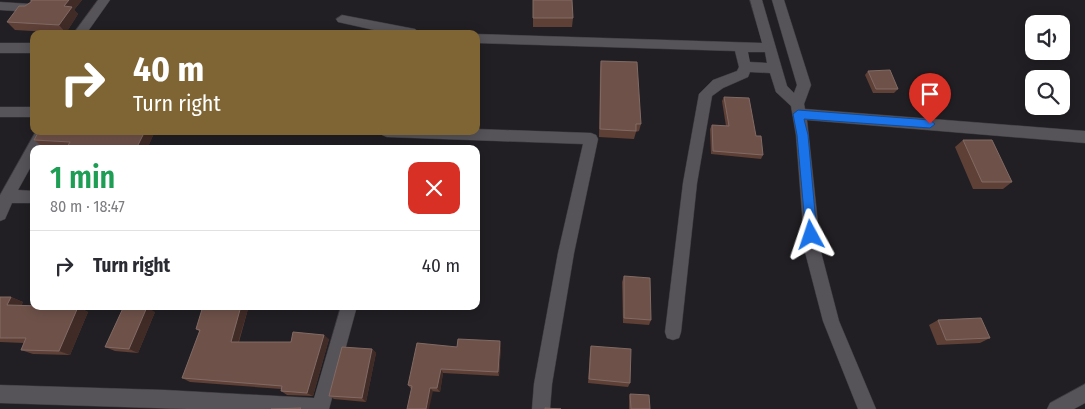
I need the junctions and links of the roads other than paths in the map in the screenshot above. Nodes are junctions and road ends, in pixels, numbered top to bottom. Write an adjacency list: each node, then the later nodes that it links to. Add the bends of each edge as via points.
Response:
1 (104, 0): 7 (street)
2 (756, 0): 13 (street)
3 (778, 0): 16 (street, via 804,85)
4 (0, 6): 5 (street)
5 (31, 8)
6 (342, 19): 8 (street)
7 (82, 30)
8 (396, 30)
9 (480, 38): 10 (street)
10 (740, 46): 13 (street); 14 (street)
11 (0, 48): 12 (street)
12 (30, 48)
13 (770, 48): 15 (street)
14 (745, 67): 15 (street); 29 (street, via 743,74 718,84 706,94 690,183)
15 (776, 68): 16 (street, via 781,88)
16 (797, 109): 20 (street); 33 (street, via 813,252 831,321)
17 (0, 112): 18 (street)
18 (30, 112)
19 (481, 135): 21 (street); 32 (street, via 591,139 566,253)
20 (1085, 137)
21 (475, 145)
22 (30, 154): 23 (street)
23 (15, 181): 24 (street); 25 (street)
24 (0, 182)
25 (7, 196): 26 (street); 27 (street)
26 (30, 197)
27 (0, 214)
28 (348, 310): 31 (street)
29 (673, 332)
30 (0, 394): 31 (street)
31 (320, 408)
32 (541, 409)
33 (867, 409)

